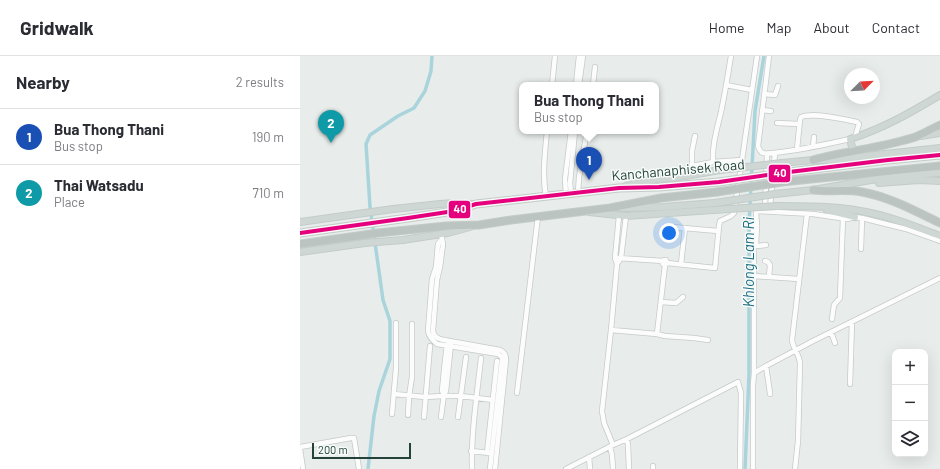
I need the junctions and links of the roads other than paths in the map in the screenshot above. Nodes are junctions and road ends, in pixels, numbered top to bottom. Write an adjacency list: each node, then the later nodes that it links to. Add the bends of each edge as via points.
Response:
1 (555, 56): 8 (street)
2 (579, 56): 9 (street)
3 (583, 56): 10 (street)
4 (731, 56): 12 (street)
5 (756, 56): 14 (street)
6 (769, 56): 15 (street)
7 (595, 67): 11 (street)
8 (552, 82)
9 (576, 82)
10 (579, 82)
11 (593, 82)
12 (726, 85): 14 (street); 39 (street, via 716,131)
13 (778, 86): 15 (street, via 776,94)
14 (752, 90): 37 (street)
15 (764, 94): 17 (street)
16 (940, 95): 30 (main road, via 899,120)
17 (762, 110): 18 (street); 36 (street, via 758,146 762,153)
18 (771, 111)
19 (777, 123): 20 (street)
20 (799, 124): 30 (street, via 800,118 804,116 856,121 858,124); 32 (street)
21 (940, 125): 29 (highway)
22 (940, 133): 29 (main road)
23 (547, 134): 48 (street, via 544,178)
24 (571, 134): 47 (street, via 565,180)
25 (575, 134): 47 (street, via 570,183)
26 (586, 134): 47 (street, via 579,177)
27 (695, 136): 40 (street)
28 (814, 137): 31 (street)
29 (914, 137): 33 (highway)
30 (853, 138): 31 (street); 33 (main road)
31 (813, 147): 32 (street)
32 (797, 149): 35 (street)
33 (853, 151): 38 (highway)
34 (937, 152): 38 (main road); 45 (highway, Kanchanaphisek Road, bridge, via 718,182)
35 (775, 153): 36 (street); 53 (street)
36 (767, 154): 53 (street)
37 (743, 156): 39 (street); 67 (street, via 734,213 720,221)
38 (813, 160): 42 (main road, bridge, via 720,170)
39 (713, 162): 40 (street)
40 (692, 166): 42 (street)
41 (938, 169): 44 (main road); 51 (highway, Kanchanaphisek Road, bridge, via 782,182 661,198)
42 (674, 178): 45 (main road, via 656,179)
43 (940, 181): 44 (main road)
44 (861, 182): 46 (main road)
45 (619, 188): 47 (highway, Kanchanaphisek Road)
46 (813, 190): 51 (main road, bridge, via 715,203); 63 (highway, via 875,195)
47 (572, 193): 48 (highway, Kanchanaphisek Road)
48 (546, 196): 49 (highway, Kanchanaphisek Road)
49 (476, 204): 61 (main road, via 454,203); 68 (highway, Kanchanaphisek Road, via 454,211)
50 (810, 206): 57 (main road, bridge); 58 (main road); 69 (main road, via 875,214)
51 (610, 208): 52 (highway, Kanchanaphisek Road)
52 (584, 211): 55 (highway, Kanchanaphisek Road); 56 (main road)
53 (767, 211): 54 (street); 75 (street, via 756,212 756,245)
54 (807, 214): 59 (street); 87 (street)
55 (538, 216): 64 (highway, Kanchanaphisek Road); 106 (street)
56 (619, 216): 57 (main road); 71 (street)
57 (626, 216): 72 (street)
58 (855, 217): 59 (street); 60 (street)
59 (843, 218): 90 (street, via 840,298 834,305)
60 (862, 218): 73 (street); 76 (street)
61 (300, 222)
62 (753, 222): 84 (street)
63 (940, 223)
64 (479, 225): 70 (main road); 74 (highway, Kanchanaphisek Road, via 378,233)
65 (672, 227): 66 (street)
66 (685, 228): 67 (street); 83 (street)
67 (718, 231): 83 (street, via 715,268)
68 (300, 233)
69 (940, 234)
70 (442, 237): 77 (main road, via 365,243); 97 (street, via 444,244 432,280 433,333 437,338)
71 (616, 240): 72 (street); 78 (street)
72 (623, 240): 79 (street)
73 (940, 241)
74 (300, 244)
75 (766, 245)
76 (861, 249)
77 (300, 252)
78 (615, 258): 79 (street); 82 (street)
79 (621, 258): 81 (street); 82 (street)
80 (765, 261): 85 (street, via 770,265)
81 (665, 263): 83 (street); 89 (street)
82 (617, 264): 94 (street)
83 (682, 264)
84 (754, 276): 85 (street); 104 (street)
85 (769, 277): 87 (street)
86 (940, 278): 91 (street)
87 (799, 279): 99 (street, via 792,340)
88 (683, 297): 89 (street, via 676,303)
89 (661, 302): 95 (street)
90 (832, 318)
91 (852, 322): 99 (street, via 833,337); 105 (street)
92 (396, 323): 107 (street)
93 (412, 324): 110 (street, via 412,377)
94 (611, 330): 95 (street); 121 (street, via 602,411)
95 (657, 334): 96 (street)
96 (708, 340)
97 (449, 343): 109 (street, via 446,391); 114 (street, via 500,350 506,355)
98 (430, 346): 112 (street)
99 (796, 351): 103 (street); 137 (street, via 800,364 800,381)
100 (466, 357): 111 (street)
101 (482, 358): 113 (street)
102 (497, 361): 114 (street)
103 (766, 366): 104 (street); 108 (street)
104 (754, 373): 136 (street)
105 (850, 384)
106 (517, 393)
107 (394, 394): 110 (street); 115 (street)
108 (770, 394)
109 (443, 395): 111 (street); 112 (street); 118 (street)
110 (409, 396): 112 (street); 116 (street)
111 (461, 396): 113 (street); 119 (street)
112 (425, 397): 117 (street)
113 (476, 398): 114 (street); 123 (street)
114 (498, 400): 124 (street); 124 (street)
115 (392, 414)
116 (408, 415)
117 (424, 417)
118 (441, 417)
119 (458, 418)
120 (627, 439): 121 (street); 134 (street); 135 (street, via 738,382 742,393)
121 (612, 446): 125 (street); 133 (street)
122 (300, 448): 126 (street); 127 (street, via 354,438)
123 (471, 451): 124 (street); 128 (street)
124 (492, 453): 129 (street); 130 (street)
125 (589, 457): 131 (street); 132 (street)
126 (303, 469)
127 (359, 469)
128 (472, 469)
129 (490, 469)
130 (495, 469)
131 (566, 469)
132 (590, 469)
133 (613, 469)
134 (629, 469)
135 (740, 469)
136 (753, 469)
137 (795, 469)

